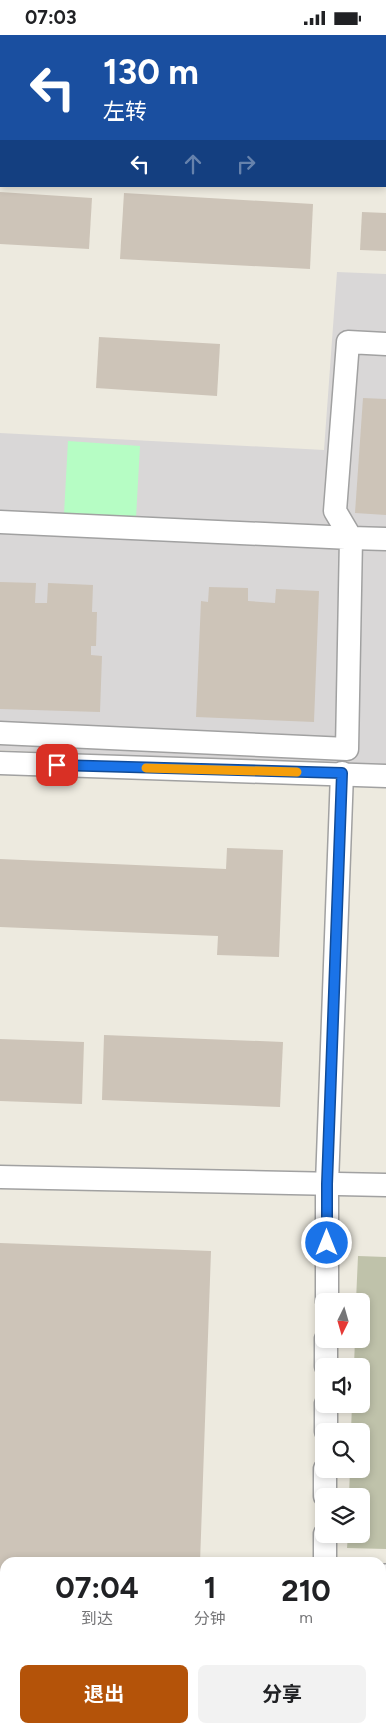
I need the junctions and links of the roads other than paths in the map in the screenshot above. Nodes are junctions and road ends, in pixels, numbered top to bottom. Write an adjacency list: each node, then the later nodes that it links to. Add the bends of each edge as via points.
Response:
1 (386, 344): 3 (street, via 348,342 335,511)
2 (0, 522): 3 (street)
3 (351, 538): 4 (street); 5 (street, via 347,749)
4 (386, 539)
5 (0, 733)
6 (0, 763): 7 (street)
7 (342, 773): 8 (street); 10 (street)
8 (386, 776)
9 (0, 1177): 10 (street)
10 (327, 1184): 11 (street); 12 (street)
11 (386, 1185)
12 (327, 1293)
13 (325, 1543): 14 (street)
14 (325, 1557)

